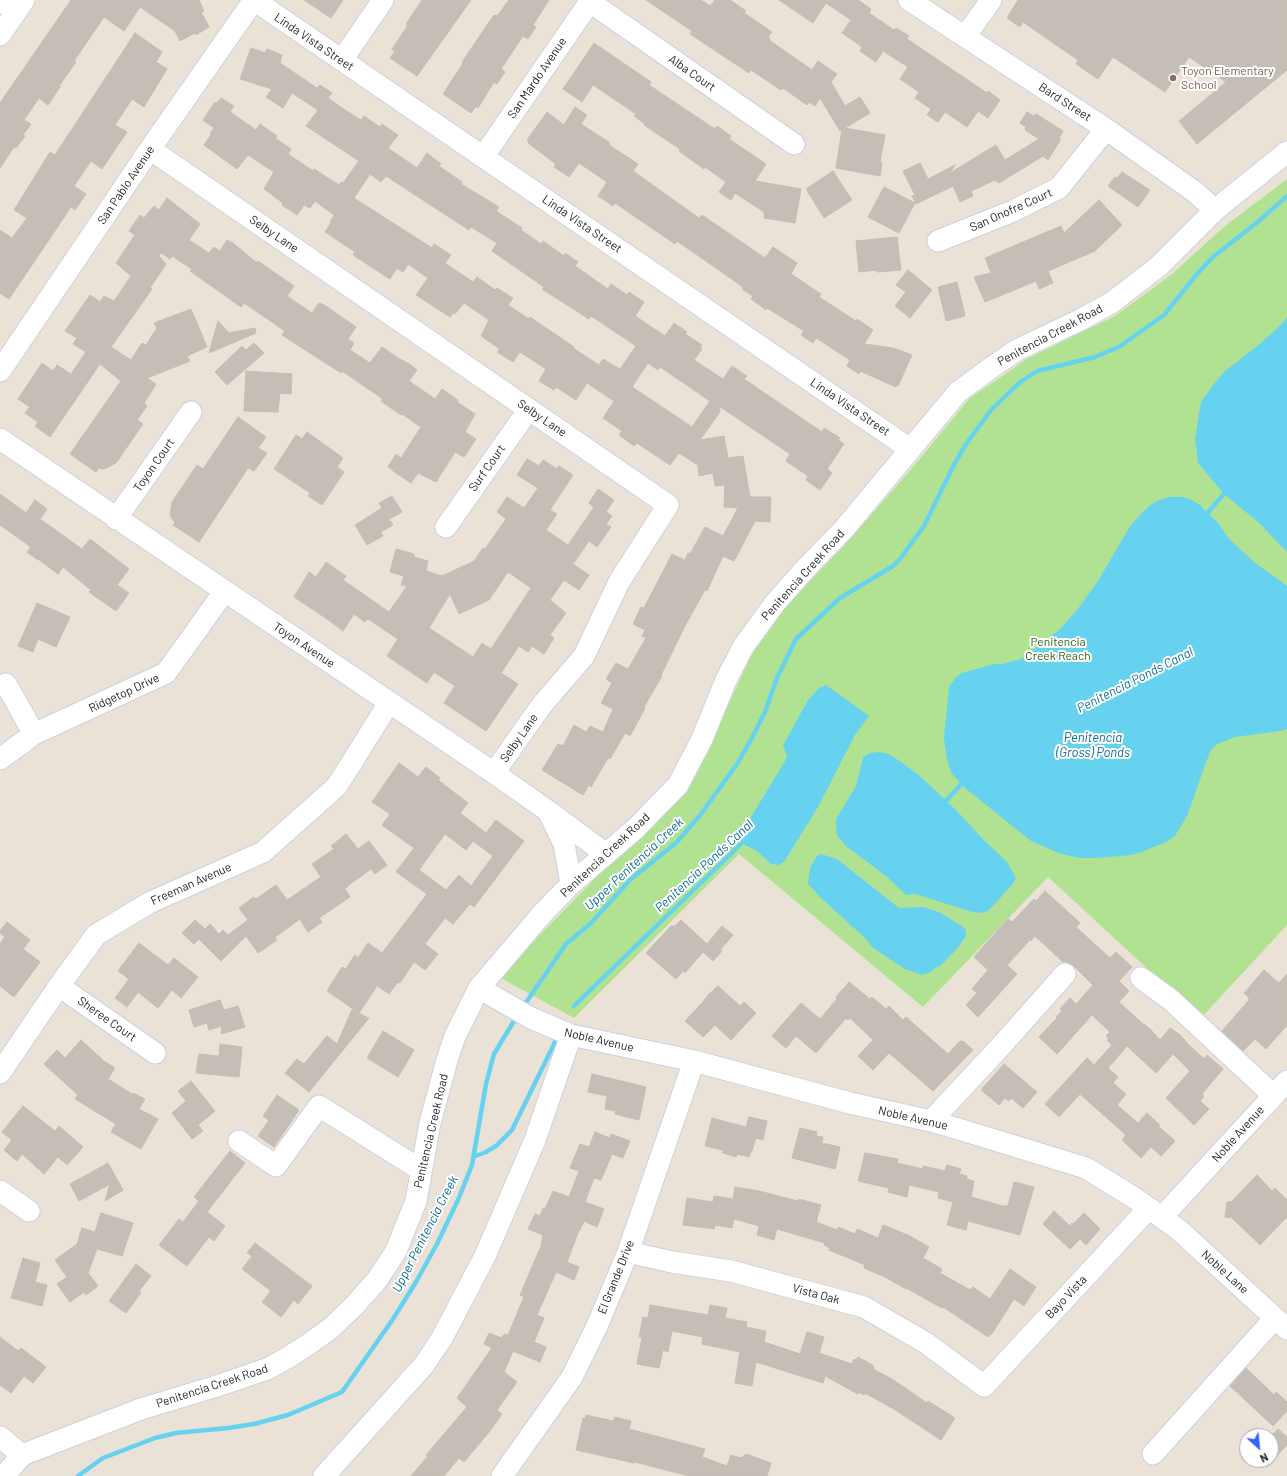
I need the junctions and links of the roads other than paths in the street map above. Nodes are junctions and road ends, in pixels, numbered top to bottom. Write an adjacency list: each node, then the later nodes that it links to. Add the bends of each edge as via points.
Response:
1 (254, 0): 9 (street, Linda Vista Street); 12 (street, San Pablo Avenue)
2 (383, 0): 9 (street)
3 (909, 0): 8 (street, Bard Street)
4 (991, 0): 8 (street)
5 (590, 1): 11 (street, Alba Court); 14 (street, San Mardo Avenue)
6 (13, 4): 7 (street)
7 (0, 35)
8 (965, 37): 10 (street, Bard Street)
9 (342, 60): 14 (street, Linda Vista Street)
10 (1106, 129): 15 (street, Bard Street, via 1196,192); 16 (street, San Onofre Court, via 1059,188 1013,211)
11 (794, 144)
12 (150, 148): 17 (street, San Pablo Avenue); 18 (street, Selby Lane)
13 (1287, 152): 15 (street, Penitencia Creek Road)
14 (483, 157): 21 (street, Linda Vista Street)
15 (1215, 210): 21 (street, Penitencia Creek Road, via 1159,266 1111,303 1017,350 958,392)
16 (938, 242)
17 (0, 371)
18 (529, 409): 23 (street, Surf Court); 29 (street, Selby Lane, via 668,505 619,582 584,656 541,706)
19 (191, 412): 22 (street, Toyon Court)
20 (0, 439): 22 (street, Toyon Avenue)
21 (910, 449): 31 (street, Penitencia Creek Road, via 844,529 807,566 743,647 726,680 702,739 678,784 635,829)
22 (116, 519): 24 (street, Toyon Avenue)
23 (446, 527)
24 (224, 592): 26 (street, Toyon Avenue); 27 (street, Ridgetop Drive, via 166,673)
25 (6, 684): 27 (street)
26 (389, 703): 29 (street, Toyon Avenue); 35 (street, Freeman Avenue, via 337,786 263,852 149,903 96,935)
27 (34, 734): 28 (street, Ridgetop Drive)
28 (0, 759)
29 (494, 773): 30 (street, Toyon Avenue)
30 (548, 811): 31 (street, Toyon Avenue); 32 (street, via 564,844)
31 (606, 854): 32 (street, Penitencia Creek Road)
32 (572, 884): 36 (street, Penitencia Creek Road, via 542,914)
33 (1066, 974): 42 (street)
34 (1141, 978): 41 (street)
35 (59, 986): 38 (street, Sheree Court); 40 (street, Freeman Avenue)
36 (479, 988): 37 (street, Noble Avenue, via 531,1018); 44 (street, Penitencia Creek Road, via 455,1036 447,1060)
37 (571, 1035): 39 (street, Noble Avenue); 55 (street, via 529,1154 485,1256 442,1338 424,1365)
38 (155, 1053)
39 (694, 1060): 42 (street, Noble Avenue, via 850,1103); 48 (street, El Grande Drive)
40 (0, 1073)
41 (1280, 1088): 47 (street, Noble Avenue)
42 (931, 1121): 47 (street, Noble Avenue, via 1086,1168)
43 (239, 1141): 44 (street, via 276,1166 319,1106)
44 (421, 1170): 53 (street, Penitencia Creek Road, via 416,1201 396,1251 377,1280 354,1306 331,1328 306,1346 267,1369 141,1409)
45 (0, 1191): 46 (street)
46 (29, 1211)
47 (1155, 1213): 49 (street, Noble Lane, via 1179,1230); 50 (street, Bayo Vista)
48 (628, 1252): 50 (street, Vista Oak, via 731,1271 864,1307 926,1343); 56 (street, El Grande Drive, via 572,1377)
49 (1281, 1324): 52 (street)
50 (984, 1386)
51 (0, 1437): 53 (street)
52 (1153, 1454)
53 (22, 1455): 54 (street, Penitencia Creek Road)
54 (4, 1476)
55 (324, 1476)
56 (502, 1476)

